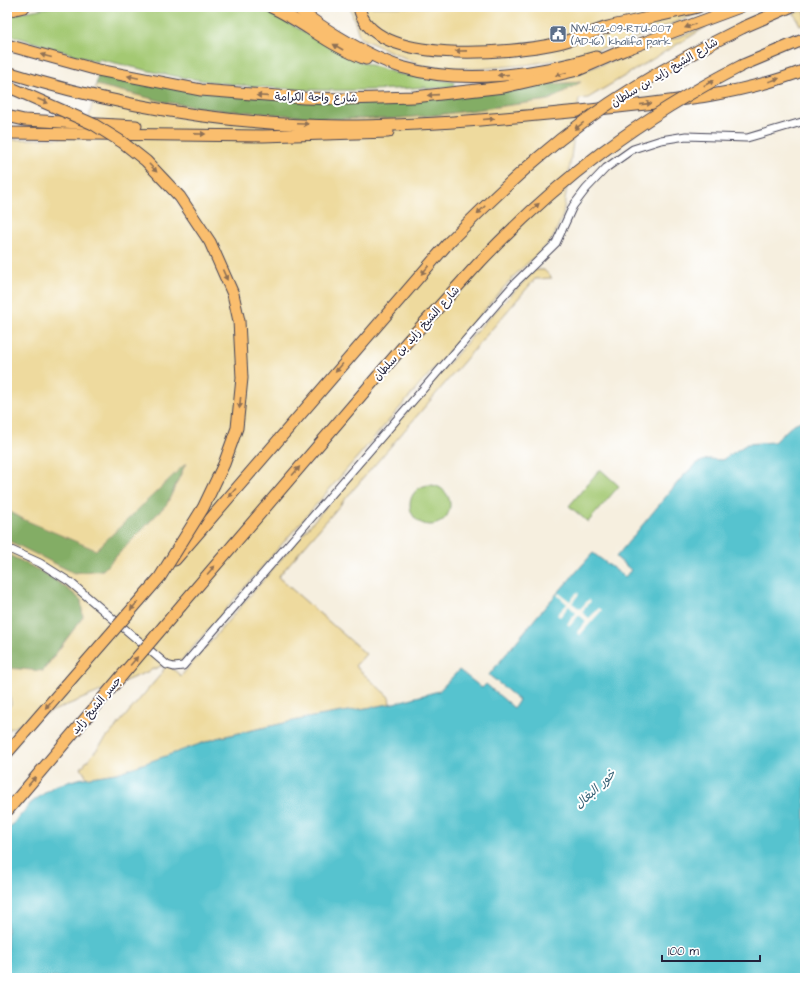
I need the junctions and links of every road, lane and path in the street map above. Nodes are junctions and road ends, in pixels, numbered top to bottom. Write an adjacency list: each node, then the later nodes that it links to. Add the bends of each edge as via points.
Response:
1 (24, 7): 9 (highway)
2 (271, 7): 14 (highway, one-way to 2, via 377,63 350,53 301,22)
3 (297, 7): 10 (highway)
4 (305, 7): 10 (highway)
5 (359, 7): 6 (highway, one-way to 5, via 607,28 559,43 445,52 409,48 381,36 363,20)
6 (698, 7)
7 (740, 7): 13 (highway, one-way to 13)
8 (790, 7): 24 (highway, شارع الشيخ زايد بن سلطان, one-way to 24, bridge, via 690,54 638,85 563,138 493,198 446,246)
9 (7, 11)
10 (330, 32): 14 (highway, via 363,51)
11 (805, 39): 25 (highway, شارع الشيخ زايد بن سلطان, one-way to 11, bridge, via 407,342 530,211 586,163 684,96 743,65)
12 (7, 44): 13 (highway, شارع واحة الكرامة, one-way to 12, via 578,70 538,80 450,94 317,99 201,90 98,70)
13 (624, 50): 14 (highway, one-way to 14, via 541,70 500,76 432,73)
14 (401, 67)
15 (805, 70): 20 (highway, شارع الشيخ زايد بن سلطان, one-way to 15, via 692,99 763,84)
16 (7, 72): 20 (highway, one-way to 20, via 98,97 197,116 343,126)
17 (7, 86): 24 (highway, one-way to 24, bridge, via 93,124 146,161 180,197 196,220 210,242 233,294 239,321 242,378 237,428 224,464 203,508)
18 (7, 116): 22 (highway, via 24,120 155,128)
19 (805, 121): 23 (street, via 747,138 686,136 661,140 633,149 606,168 573,206 556,243 515,283 183,666 167,665 70,582 40,563)
20 (450, 122): 22 (highway, one-way to 20, via 263,136 363,133 424,129)
21 (7, 132): 22 (highway)
22 (178, 134)
23 (7, 548)
24 (160, 577): 26 (highway, one-way to 26, bridge)
25 (186, 600): 27 (highway, جسر الشيخ زايد, one-way to 25, bridge)
26 (7, 753)
27 (7, 811)

